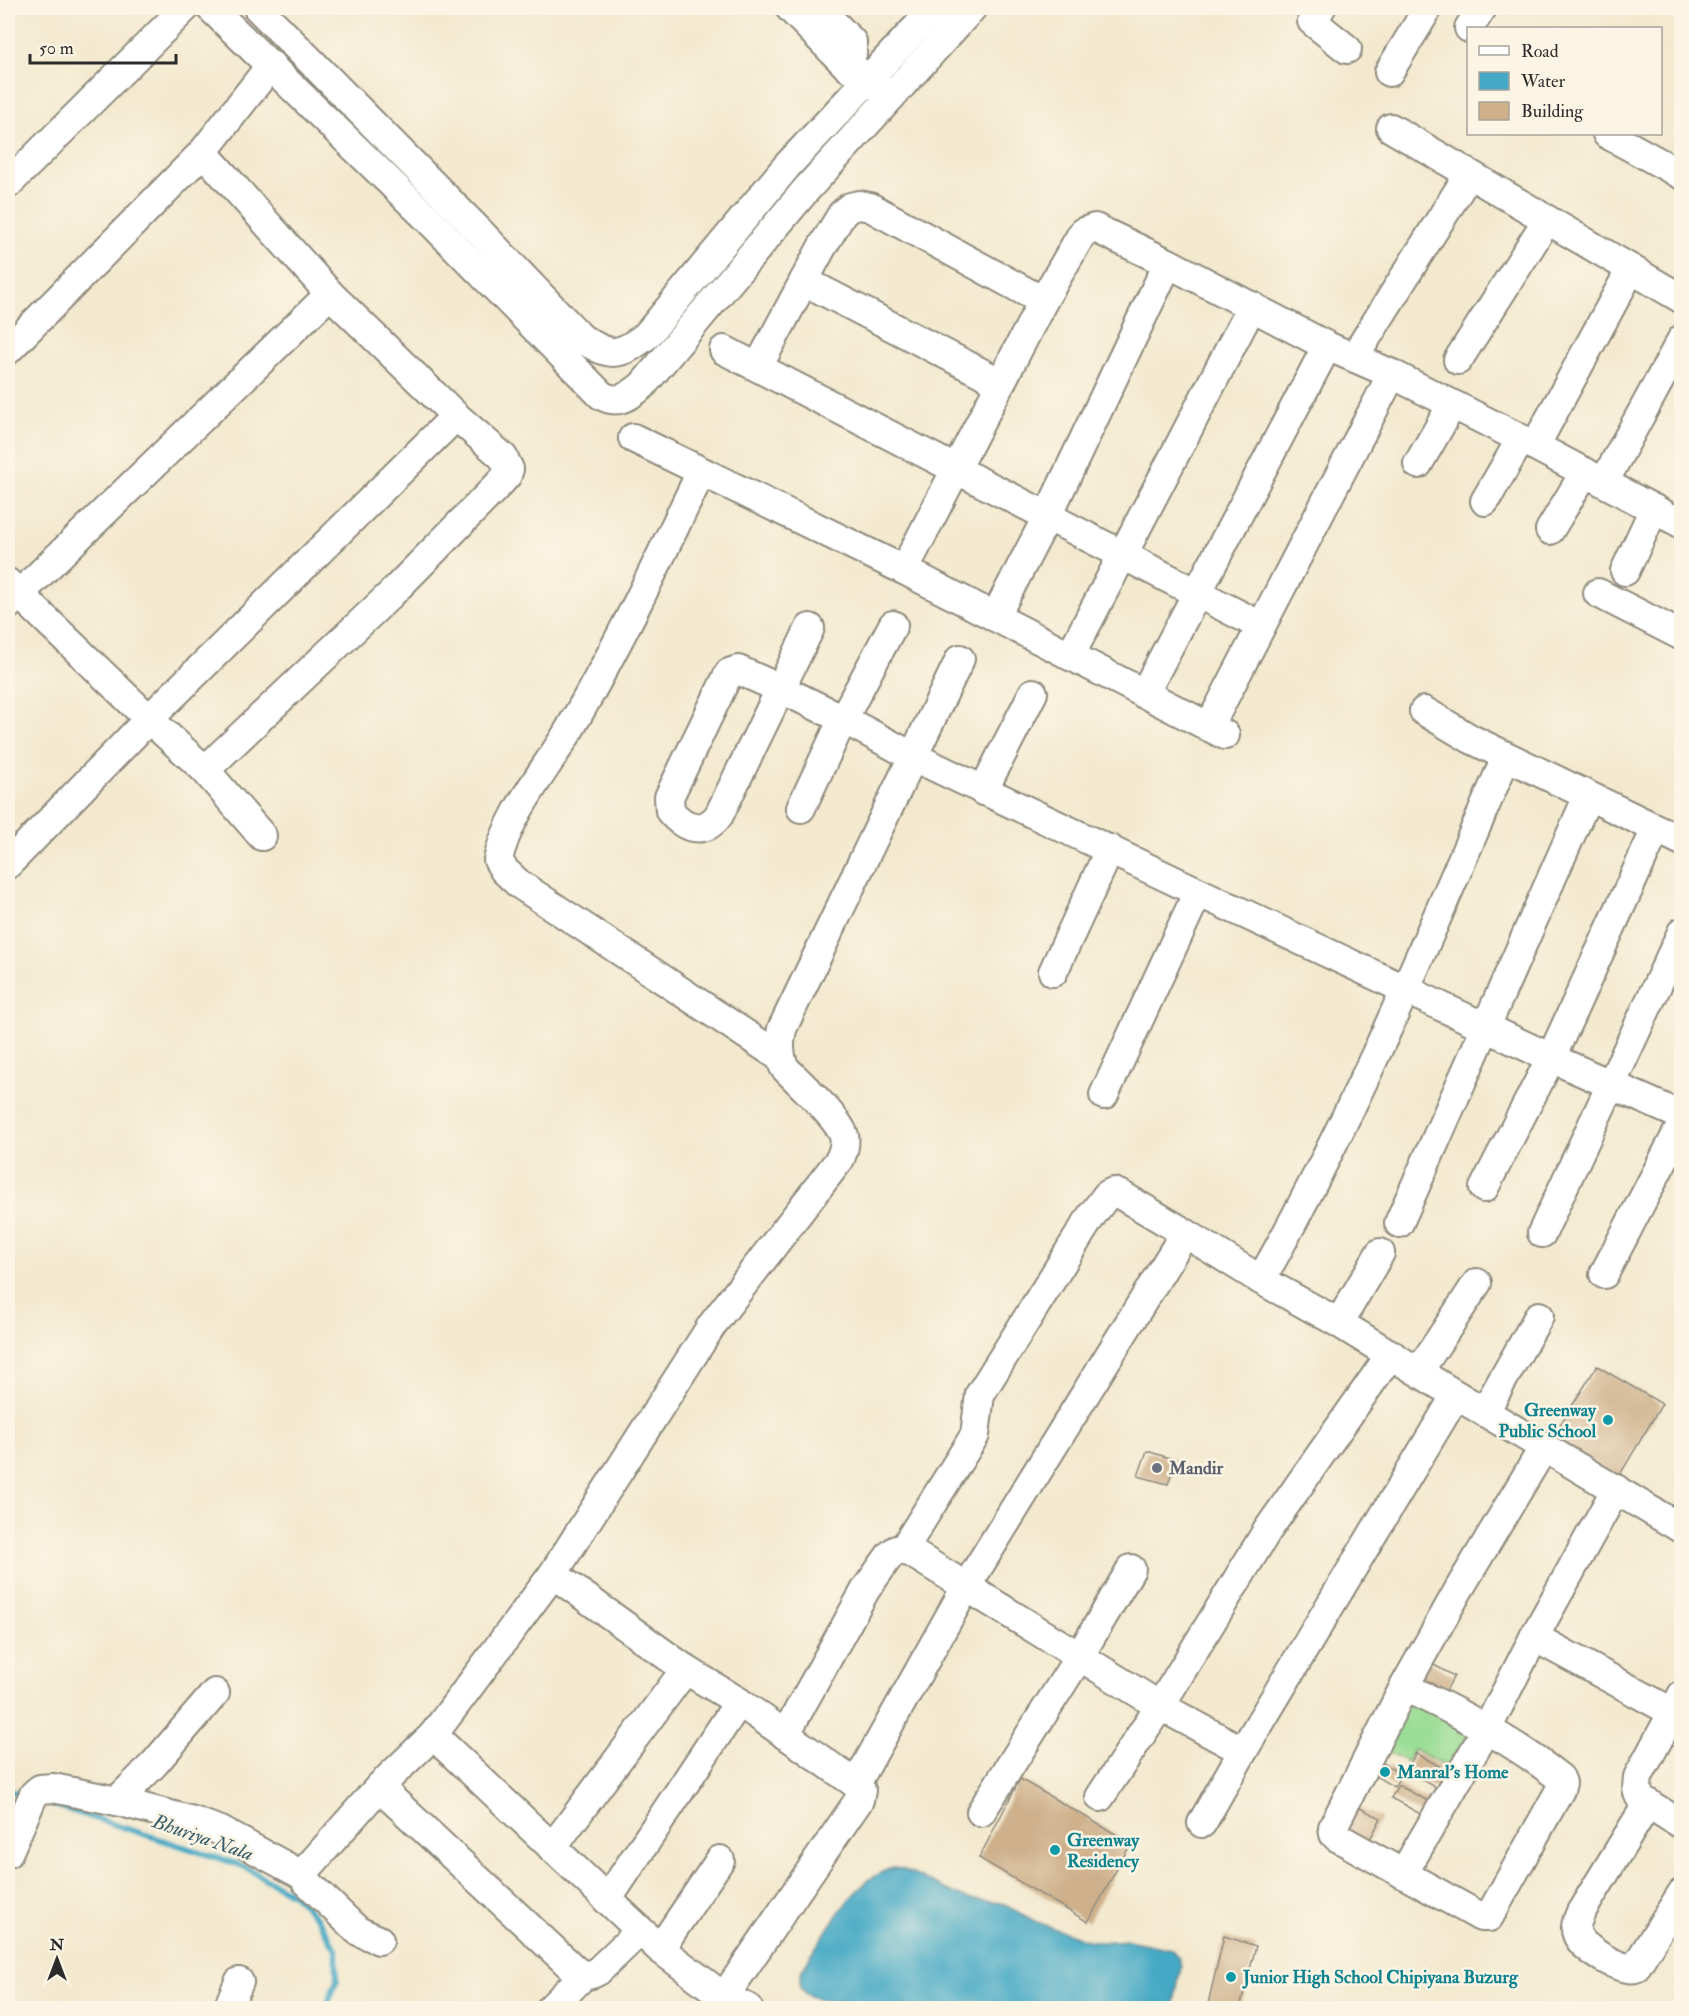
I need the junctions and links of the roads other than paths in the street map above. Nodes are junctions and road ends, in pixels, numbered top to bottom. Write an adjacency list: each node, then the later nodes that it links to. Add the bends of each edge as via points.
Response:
1 (185, 8): 23 (street)
2 (212, 8): 16 (street)
3 (790, 8): 14 (street)
4 (819, 8): 14 (street, via 852,42)
5 (935, 8): 14 (street)
6 (972, 8): 17 (street)
7 (1320, 8): 12 (street, via 1312,21)
8 (1428, 8): 15 (street)
9 (1482, 8): 11 (street)
10 (263, 9): 13 (street)
11 (1470, 27)
12 (1347, 49)
13 (311, 63): 16 (street); 32 (street, via 581,338 599,350 616,354 630,349)
14 (858, 72): 17 (street); 32 (street, via 787,166)
15 (1389, 72)
16 (280, 74): 20 (street); 33 (street, via 601,395 621,400 634,393)
17 (890, 98): 33 (street, via 805,191)
18 (1391, 128): 21 (street)
19 (1609, 135): 22 (street)
20 (202, 152): 28 (street); 36 (street)
21 (1470, 174): 24 (street); 38 (street)
22 (1682, 176)
23 (8, 184)
24 (1547, 220): 26 (street); 39 (street)
25 (1168, 263): 30 (street, via 1100,229 1088,229); 31 (street); 53 (street)
26 (1630, 269): 29 (street); 46 (street)
27 (804, 281): 30 (street, via 842,214 859,205 870,207); 40 (street); 42 (street)
28 (330, 294): 44 (street); 61 (street)
29 (1682, 299)
30 (1043, 301): 42 (street)
31 (1252, 306): 35 (street); 56 (street)
32 (661, 319): 33 (street)
33 (686, 333)
34 (1682, 339): 50 (street)
35 (1327, 346): 38 (street); 59 (street)
36 (8, 350)
37 (724, 350): 40 (street)
38 (1355, 356): 41 (street)
39 (1458, 360)
40 (758, 367): 48 (street)
41 (1392, 374): 43 (street); 64 (street)
42 (1001, 383): 48 (street)
43 (1452, 405): 46 (street); 47 (street)
44 (456, 416): 73 (street); 77 (street, via 503,457 509,469 507,475 390,595)
45 (633, 438): 49 (street)
46 (1528, 442): 50 (street); 51 (street)
47 (1418, 464)
48 (957, 470): 53 (street); 57 (street)
49 (701, 471): 57 (street); 91 (street, via 654,571 568,731 519,811 498,860 519,884)
50 (1595, 477): 52 (street); 55 (street)
51 (1485, 501)
52 (1654, 509): 54 (street); 58 (street)
53 (1047, 516): 56 (street); 62 (street)
54 (1682, 524)
55 (1550, 530)
56 (1122, 555): 59 (street); 67 (street)
57 (904, 570): 62 (street)
58 (1625, 572)
59 (1197, 593): 64 (street); 71 (street)
60 (1598, 593): 66 (street)
61 (11, 594): 73 (street)
62 (996, 617): 67 (street)
63 (893, 625): 74 (street)
64 (1261, 626): 71 (street, via 1217,731)
65 (810, 628): 69 (street)
66 (1682, 636)
67 (1070, 656): 71 (street)
68 (960, 659): 76 (street)
69 (779, 688): 69 (street, via 738,670 729,673 669,797 674,817 701,828 715,821); 74 (street)
70 (1033, 693): 78 (street)
71 (1144, 694)
72 (1424, 711): 75 (street)
73 (149, 719): 77 (street); 85 (street)
74 (843, 719): 76 (street); 80 (street)
75 (1506, 756): 79 (street); 89 (street)
76 (914, 757): 78 (street); 91 (street, via 782,1029)
77 (205, 770): 82 (street)
78 (983, 790): 84 (street)
79 (1588, 796): 81 (street); 90 (street)
80 (801, 808)
81 (1656, 829): 83 (street); 92 (street)
82 (262, 836)
83 (1682, 841)
84 (1110, 849): 86 (street); 88 (street)
85 (8, 864)
86 (1198, 892): 89 (street); 94 (street)
87 (1682, 932): 93 (street)
88 (1053, 972)
89 (1407, 989): 90 (street); 103 (street, via 1305,1202)
90 (1487, 1027): 92 (street); 98 (street)
91 (780, 1057): 116 (street, via 784,1067 837,1123 844,1137 840,1159 712,1325)
92 (1551, 1058): 93 (street); 97 (street)
93 (1613, 1084): 95 (street); 100 (street)
94 (1104, 1095)
95 (1682, 1116)
96 (1682, 1124): 102 (street)
97 (1484, 1188)
98 (1399, 1223)
99 (1185, 1233): 103 (street); 114 (street, via 1121,1195 1107,1195 980,1394 975,1435); 117 (street)
100 (1542, 1233)
101 (1380, 1253): 106 (street)
102 (1604, 1274)
103 (1261, 1280): 106 (street)
104 (1477, 1283): 108 (street)
105 (1539, 1316): 110 (street)
106 (1339, 1323): 107 (street)
107 (1391, 1354): 108 (street); 125 (street, via 1267,1531)
108 (1419, 1371): 109 (street)
109 (1456, 1395): 110 (street); 129 (street)
110 (1485, 1411): 111 (street)
111 (1544, 1447): 112 (street); 121 (street)
112 (1616, 1489): 113 (street); 118 (street)
113 (1682, 1529)
114 (903, 1550): 117 (street); 128 (street, via 890,1555 866,1589)
115 (1131, 1569): 119 (street)
116 (553, 1574): 120 (street); 127 (street)
117 (966, 1587): 119 (street); 130 (street)
118 (1534, 1637): 124 (street); 126 (street)
119 (1079, 1658): 125 (street); 135 (street)
120 (688, 1671): 123 (street); 138 (street)
121 (1404, 1687): 126 (street); 141 (street, via 1333,1827 1337,1837)
122 (215, 1693): 133 (street)
123 (739, 1702): 128 (street); 144 (street)
124 (1677, 1704): 134 (street, via 1638,1777 1637,1793)
125 (1160, 1706): 129 (street); 132 (street)
126 (1487, 1729): 141 (street); 141 (street, via 1555,1774 1562,1783 1493,1913 1480,1917)
127 (433, 1735): 131 (street); 138 (street)
128 (785, 1735): 130 (street)
129 (1243, 1751): 136 (street)
130 (856, 1784): 149 (street, via 861,1790 859,1800)
131 (380, 1787): 142 (street); 147 (street)
132 (1100, 1797)
133 (117, 1801): 139 (street, via 53,1788 40,1790 34,1794); 142 (street, via 221,1831)
134 (1648, 1803): 137 (street); 143 (street, via 1581,1912 1576,1934 1583,1945 1620,1967 1635,1968)
135 (981, 1812)
136 (1202, 1823)
137 (1682, 1825)
138 (552, 1848): 144 (street)
139 (8, 1853)
140 (720, 1860): 145 (street)
141 (1403, 1874)
142 (304, 1876): 146 (street, via 358,1931)
143 (1682, 1893)
144 (607, 1900): 145 (street)
145 (650, 1940): 147 (street, via 591,1975); 149 (street)
146 (379, 1941)
147 (584, 1975): 151 (street)
148 (238, 1982): 150 (street)
149 (736, 2003)
150 (228, 2008)
151 (551, 2008)

